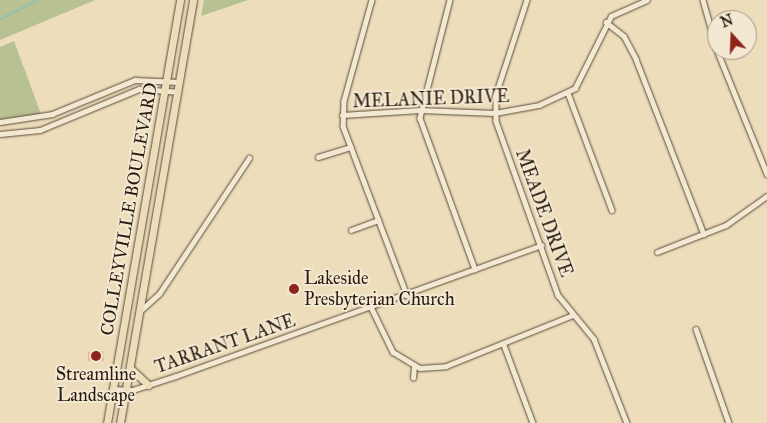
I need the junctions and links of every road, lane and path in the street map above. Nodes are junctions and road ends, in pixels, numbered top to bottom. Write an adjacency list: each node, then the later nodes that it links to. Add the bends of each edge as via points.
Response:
1 (180, 0): 11 (main road, COLLEYVILLE BOULEVARD)
2 (193, 0): 12 (main road, COLLEYVILLE BOULEVARD)
3 (372, 0): 20 (street)
4 (450, 0): 18 (street)
5 (527, 0): 19 (street, MEADE DRIVE, via 497,90)
6 (647, 0): 9 (street, via 619,9)
7 (703, 0): 8 (street)
8 (707, 14)
9 (606, 22): 15 (street, via 579,82); 31 (street, via 624,36 636,59)
10 (721, 60): 26 (street)
11 (166, 80): 12 (street); 13 (main road, COLLEYVILLE BOULEVARD); 16 (street, via 135,80)
12 (179, 82): 14 (main road, COLLEYVILLE BOULEVARD)
13 (165, 90): 14 (street); 17 (street, via 139,89); 45 (main road, COLLEYVILLE BOULEVARD)
14 (178, 92): 37 (main road, COLLEYVILLE BOULEVARD)
15 (568, 93): 19 (street, MELANIE DRIVE, via 539,105); 28 (street)
16 (90, 98): 17 (street); 21 (street, via 36,118)
17 (94, 106): 22 (street, via 40,130)
18 (420, 110): 19 (street, MELANIE DRIVE); 20 (street, MELANIE DRIVE); 34 (street, via 425,137)
19 (495, 113): 32 (street, MEADE DRIVE)
20 (342, 116): 23 (street)
21 (0, 122)
22 (0, 134)
23 (350, 147): 24 (street); 29 (street)
24 (318, 157)
25 (250, 158): 37 (street, via 159,294)
26 (767, 174)
27 (767, 196): 31 (street, via 726,225)
28 (612, 210)
29 (378, 220): 30 (street); 35 (street)
30 (351, 230)
31 (704, 234): 33 (street)
32 (542, 245): 34 (street, TARRANT LANE); 38 (street, MEADE DRIVE, via 558,295)
33 (656, 252)
34 (475, 269): 35 (street, TARRANT LANE)
35 (407, 295): 36 (street, TARRANT LANE)
36 (372, 309): 41 (street, via 393,352); 44 (street, TARRANT LANE)
37 (140, 311): 42 (main road, COLLEYVILLE BOULEVARD)
38 (573, 315): 40 (street); 50 (street, MEADE DRIVE, via 594,339)
39 (696, 329): 51 (street)
40 (504, 345): 41 (street, via 446,366); 49 (street)
41 (414, 366): 43 (street)
42 (130, 368): 44 (main road); 46 (main road, COLLEYVILLE BOULEVARD)
43 (413, 378)
44 (148, 385): 46 (street, TARRANT LANE)
45 (113, 389): 46 (street, TARRANT LANE); 47 (main road, COLLEYVILLE BOULEVARD)
46 (126, 390): 48 (main road, COLLEYVILLE BOULEVARD)
47 (107, 423)
48 (120, 423)
49 (534, 423)
50 (627, 423)
51 (729, 423)

